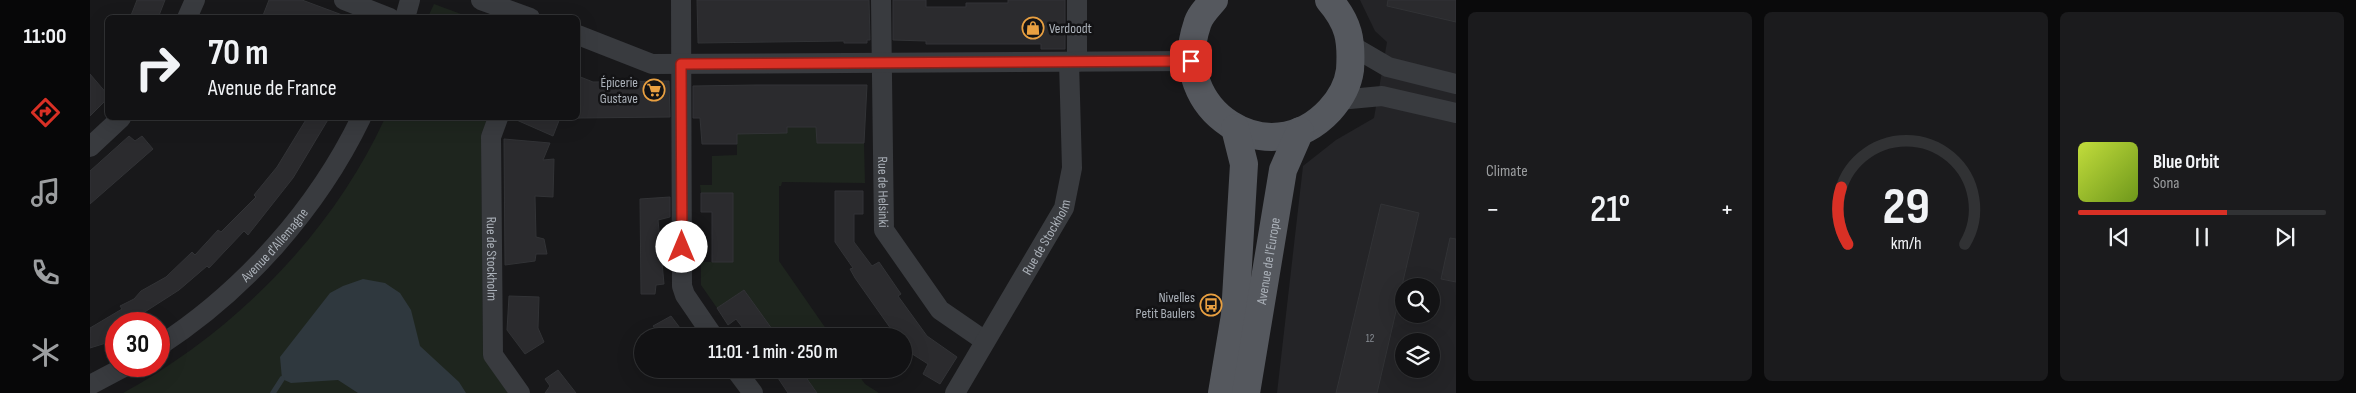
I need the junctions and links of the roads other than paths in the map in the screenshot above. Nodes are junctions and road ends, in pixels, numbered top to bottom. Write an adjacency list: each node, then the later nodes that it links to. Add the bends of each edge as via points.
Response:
1 (195, 0): 10 (street)
2 (344, 0): 11 (street)
3 (410, 0): 12 (street)
4 (482, 0): 13 (street)
5 (681, 0): 19 (street)
6 (881, 0): 18 (street, Rue de Helsinki)
7 (1077, 0): 17 (street, Rue de Stockholm)
8 (1214, 0): 16 (main road, via 1197,24)
9 (1329, 0): 15 (main road, via 1348,31)
10 (188, 15)
11 (382, 15)
12 (406, 15)
13 (522, 15)
14 (580, 36): 19 (street, via 652,64)
15 (1352, 46): 20 (street, via 1388,67); 21 (main road, via 1349,78)
16 (1191, 61): 17 (street); 26 (main road, via 1196,87 1212,111)
17 (1073, 62): 18 (street); 31 (street, Rue de Stockholm, via 1072,168 1064,208)
18 (882, 63): 19 (street); 31 (street, Rue de Helsinki, via 884,230 940,310)
19 (681, 64): 29 (street, via 682,286)
20 (1456, 84)
21 (1338, 100): 22 (street, via 1382,96); 27 (main road, via 1322,119)
22 (1456, 113)
23 (119, 120): 28 (street)
24 (360, 120): 30 (street, Avenue d'Allemagne, via 324,182 294,223 224,297)
25 (497, 120): 35 (street, Rue de Stockholm, via 491,137 493,355)
26 (1235, 128): 27 (main road, via 1278,136); 38 (main road, Avenue de l'Europe, via 1244,164 1235,315)
27 (1300, 131): 39 (main road, Avenue de l'Europe, via 1283,170)
28 (90, 147)
29 (708, 328)
30 (170, 338)
31 (985, 341): 37 (street, Rue de Stockholm)
32 (106, 377): 34 (street)
33 (742, 378): 36 (street)
34 (90, 386)
35 (520, 393)
36 (753, 393)
37 (955, 393)
38 (1222, 393)
39 (1246, 393)

